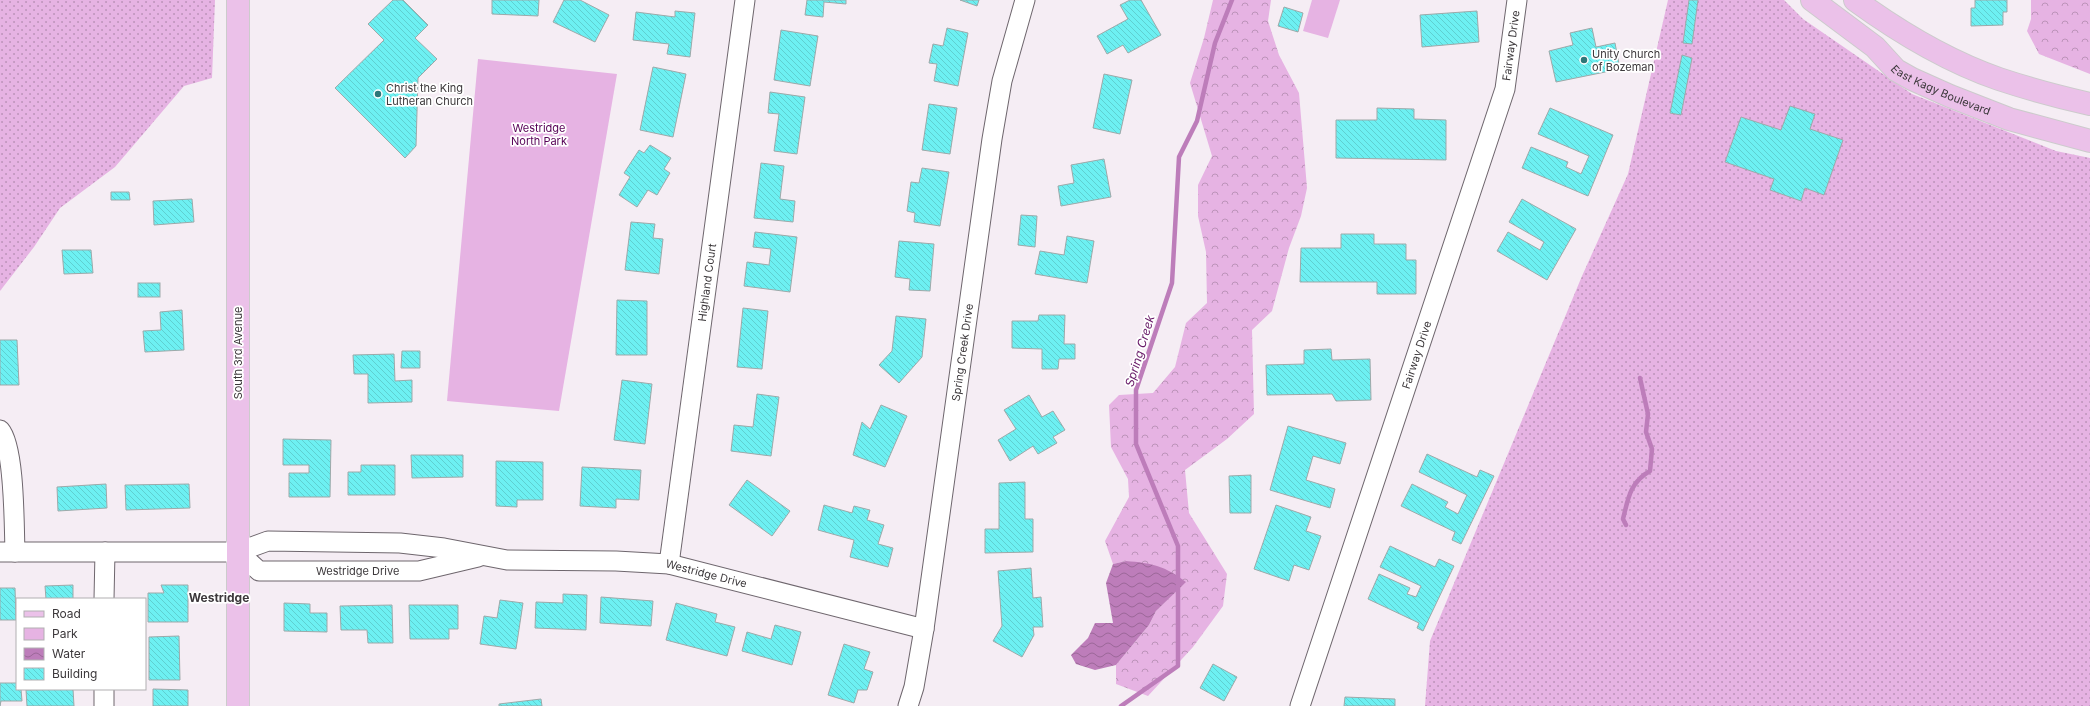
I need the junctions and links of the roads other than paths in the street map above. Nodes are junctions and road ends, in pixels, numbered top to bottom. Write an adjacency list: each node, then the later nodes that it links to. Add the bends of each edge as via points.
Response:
1 (238, 0): 12 (main road, South 3rd Avenue)
2 (745, 0): 14 (street, Highland Court)
3 (1025, 0): 16 (street, Spring Creek Drive, via 1002,81 992,139)
4 (1517, 0): 21 (street, Fairway Drive, via 1505,89)
5 (1812, 0): 8 (main road, East Kagy Boulevard, via 1875,47 1896,70 1950,96 2009,119)
6 (1855, 0): 7 (main road, via 1883,21 1941,54 1998,78)
7 (2090, 104)
8 (2090, 141)
9 (0, 430): 10 (street, via 9,453 11,470)
10 (8, 552): 11 (street, Westridge Drive)
11 (105, 552): 12 (street, Westridge Drive); 15 (street)
12 (238, 552): 13 (street, Westridge Drive, via 268,541 392,542); 13 (street, Westridge Drive, via 259,571 419,571); 19 (main road, South 3rd Avenue)
13 (483, 556): 14 (street, Westridge Drive, via 507,560)
14 (669, 564): 16 (street, Westridge Drive)
15 (104, 598)
16 (924, 629): 20 (street, Spring Creek Drive, via 914,687)
17 (104, 690): 18 (street)
18 (104, 706)
19 (238, 706)
20 (908, 706)
21 (1300, 706)

